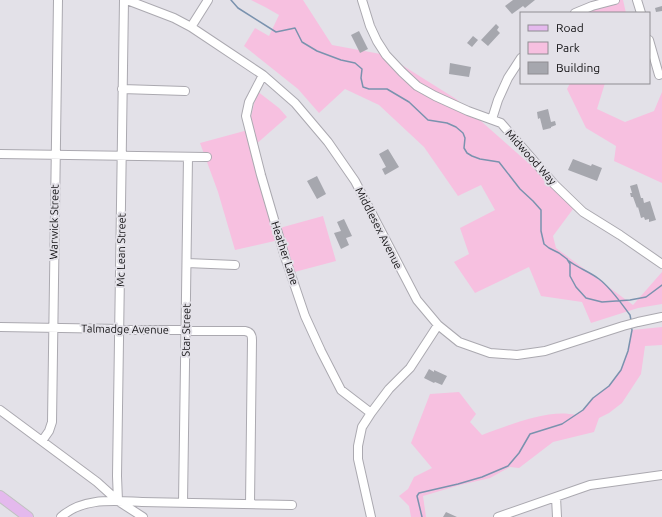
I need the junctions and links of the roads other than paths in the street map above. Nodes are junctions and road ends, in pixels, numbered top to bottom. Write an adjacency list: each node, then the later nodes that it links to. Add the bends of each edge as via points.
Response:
1 (58, 0): 19 (street, Warwick Street)
2 (125, 0): 10 (street, Middlesex Avenue); 15 (street, Mc Lean Street)
3 (208, 0): 10 (street)
4 (362, 0): 17 (street, Midwood Way, via 377,41 386,55 417,86 468,111)
5 (615, 0): 7 (street)
6 (637, 0): 9 (street)
7 (594, 3): 8 (street)
8 (577, 12)
9 (641, 12)
10 (191, 27): 14 (street, Middlesex Avenue)
11 (650, 43): 13 (street)
12 (520, 60): 17 (street, via 508,78)
13 (659, 74)
14 (263, 75): 27 (street, Middlesex Avenue, via 295,103 332,148 355,181 417,300); 33 (street, Heather Lane, via 249,102 246,116 285,257 305,316 341,390)
15 (122, 89): 16 (street); 20 (street, Mc Lean Street)
16 (185, 90)
17 (492, 119): 24 (street, Midwood Way, via 501,123 554,184 583,212)
18 (0, 154): 19 (street)
19 (55, 155): 20 (street); 29 (street, Warwick Street)
20 (122, 156): 21 (street); 30 (street, Mc Lean Street)
21 (188, 157): 22 (street); 23 (street, Star Street)
22 (207, 157)
23 (187, 263): 25 (street); 31 (street, Star Street)
24 (662, 264)
25 (236, 265)
26 (662, 317): 27 (street, Middlesex Avenue, via 623,326 545,351 517,355 490,353 460,342)
27 (438, 325): 33 (street, via 410,368)
28 (0, 327): 29 (street, Talmadge Avenue)
29 (53, 328): 30 (street, Talmadge Avenue); 34 (street, Warwick Street, via 51,425)
30 (120, 329): 31 (street, Talmadge Avenue); 38 (street, Mc Lean Street)
31 (186, 330): 39 (street, Star Street); 40 (street, Talmadge Avenue, via 250,333)
32 (0, 410): 34 (street)
33 (372, 413): 45 (street, via 362,427 358,446 359,467)
34 (42, 441): 38 (street)
35 (662, 475): 37 (street, via 590,485)
36 (0, 496): 42 (main road)
37 (556, 497): 46 (street); 47 (street)
38 (118, 501): 39 (street); 43 (street, via 82,504); 44 (street)
39 (183, 503): 40 (street)
40 (250, 504): 41 (street)
41 (292, 505)
42 (28, 517)
43 (61, 517)
44 (143, 517)
45 (370, 517)
46 (498, 517)
47 (557, 517)

